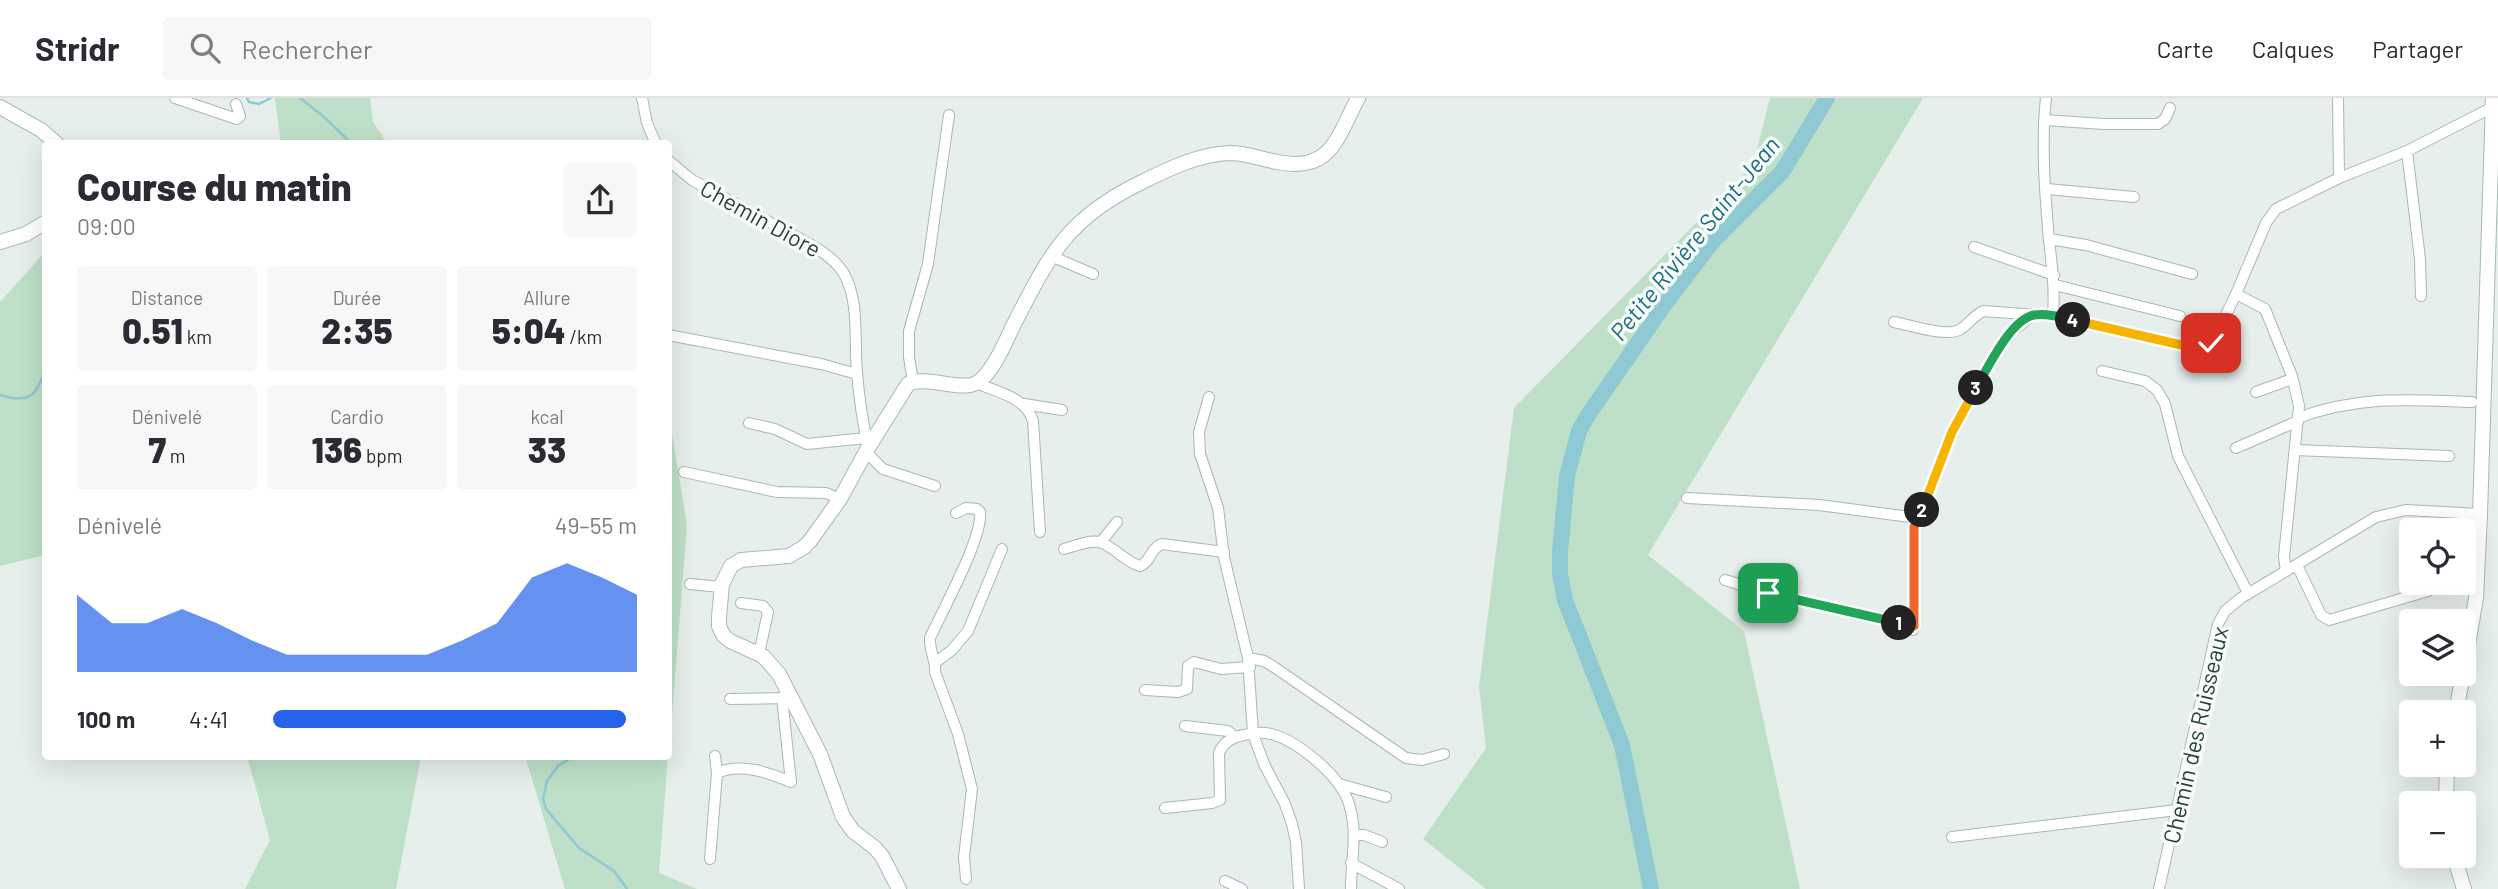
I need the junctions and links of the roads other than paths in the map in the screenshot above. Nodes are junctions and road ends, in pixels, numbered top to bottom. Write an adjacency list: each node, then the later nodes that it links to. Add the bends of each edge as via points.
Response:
1 (174, 98): 7 (street, via 237,118)
2 (642, 98): 13 (street)
3 (1358, 98): 24 (street, via 1331,149 1315,161 1294,165 1233,153 1198,158 1117,194 1076,226)
4 (2046, 98): 11 (street)
5 (2338, 98): 17 (street)
6 (2493, 103): 14 (street); 15 (street)
7 (236, 104)
8 (0, 107): 12 (street)
9 (2170, 108): 11 (street, via 2158,124)
10 (949, 115): 39 (street, via 928,264 909,331)
11 (2044, 120): 18 (street)
12 (52, 140)
13 (654, 140)
14 (2407, 151): 17 (street); 30 (street)
15 (2494, 161): 28 (street)
16 (672, 163): 37 (street, Chemin Diore, via 692,180 831,258 850,287)
17 (2339, 178): 29 (street, via 2273,213)
18 (2047, 189): 19 (street); 21 (street)
19 (2134, 197)
20 (42, 224): 22 (street)
21 (2049, 239): 26 (street); 27 (street)
22 (0, 242)
23 (1975, 247): 27 (street)
24 (1051, 256): 25 (street); 40 (street, via 1004,345)
25 (1093, 274)
26 (2192, 274)
27 (2055, 280): 32 (street); 33 (street)
28 (2492, 284): 57 (street)
29 (2236, 294): 32 (street, via 2214,340 2204,347); 38 (street, via 2264,309)
30 (2421, 296)
31 (2033, 315): 32 (street); 34 (street, via 1983,312 1962,328 1946,332); 58 (street, via 2001,346 1963,410)
32 (2053, 316)
33 (2180, 316)
34 (1894, 322)
35 (672, 336): 37 (street)
36 (2102, 371): 70 (street, via 2145,381 2157,390 2178,456)
37 (857, 374): 48 (street, Chemin Diore)
38 (2292, 379): 41 (street); 46 (street)
39 (913, 382): 40 (street); 48 (street, via 904,388)
40 (976, 383): 44 (street)
41 (2256, 392)
42 (1209, 397): 64 (street, via 1198,441 1218,508)
43 (2472, 402): 46 (street, via 2375,399)
44 (1024, 404): 45 (street); 60 (street, via 1033,421)
45 (1062, 410)
46 (2298, 419): 49 (street); 50 (street)
47 (749, 423): 48 (street, via 807,444)
48 (866, 446): 53 (street, via 883,470); 55 (street)
49 (2236, 448)
50 (2295, 450): 51 (street); 66 (street)
51 (2449, 456)
52 (684, 472): 55 (street, via 777,492 826,493)
53 (935, 486)
54 (1687, 498): 58 (street, via 1819,505)
55 (840, 499): 69 (street, via 804,548 789,556 735,562)
56 (956, 513): 76 (street, via 977,509 980,521 930,638)
57 (2480, 514): 65 (street, Chemin des Ruisseaux, via 2406,510 2376,517); 73 (street)
58 (1918, 518): 67 (street, via 1914,527 1914,628)
59 (1117, 522): 61 (street)
60 (1040, 532)
61 (1101, 542): 63 (street); 64 (street, via 1140,566 1162,544)
62 (1002, 549): 76 (street, via 968,631)
63 (1064, 549)
64 (1224, 552): 75 (street)
65 (2297, 565): 66 (street, Chemin des Ruisseaux); 71 (street, via 2321,615 2329,620)
66 (2286, 571): 70 (street, Chemin des Ruisseaux)
67 (1725, 580)
68 (690, 583): 69 (street)
69 (722, 587): 74 (street, via 719,626 723,635)
70 (2248, 593): 89 (street, Chemin des Ruisseaux, via 2225,611 2218,624)
71 (2414, 595)
72 (741, 603): 74 (street, via 763,606 768,612)
73 (2474, 609)
74 (759, 654): 78 (street, via 779,674)
75 (1249, 662): 77 (street, via 1221,669 1194,662 1188,666 1187,689); 81 (street); 83 (street, via 1264,660 1406,758 1422,760)
76 (936, 663): 96 (street, via 971,789)
77 (1145, 690)
78 (787, 698): 79 (street); 85 (street, via 791,782 753,770); 98 (street, via 820,754 843,817 882,856)
79 (730, 699)
80 (1185, 726): 82 (street, via 1228,731)
81 (1253, 734): 82 (street); 86 (street, via 1273,734 1289,741); 100 (street, via 1292,824)
82 (1235, 737): 88 (street, via 1219,753 1220,800)
83 (1444, 754)
84 (715, 756): 85 (street)
85 (717, 773): 93 (street)
86 (1339, 784): 87 (street); 90 (street, via 1352,815)
87 (1386, 797)
88 (1165, 808)
89 (2177, 810): 91 (street); 103 (street, Chemin des Ruisseaux)
90 (1354, 835): 92 (street); 94 (street)
91 (1952, 837)
92 (1382, 842)
93 (710, 859)
94 (1351, 863): 101 (street); 102 (street)
95 (2458, 868): 104 (street)
96 (966, 879)
97 (1225, 881): 99 (street)
98 (899, 889)
99 (1242, 889)
100 (1299, 889)
101 (1351, 889)
102 (1399, 889)
103 (2159, 889)
104 (2464, 889)

